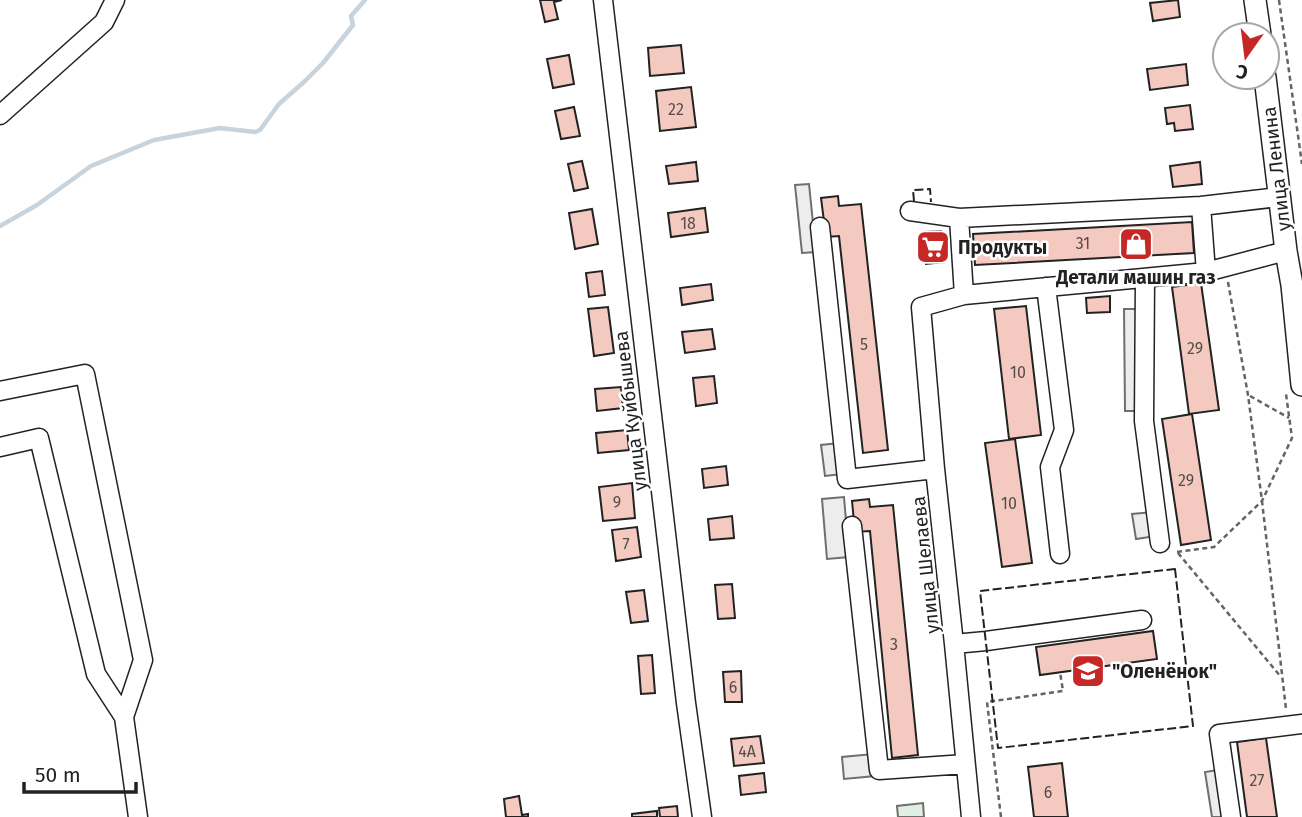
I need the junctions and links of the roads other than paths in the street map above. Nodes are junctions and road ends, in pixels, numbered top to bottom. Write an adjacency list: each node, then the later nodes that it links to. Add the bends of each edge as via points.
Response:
1 (116, 0): 6 (street, via 104,22)
2 (603, 0): 32 (street, улица Куйбышева)
3 (1255, 0): 4 (main road)
4 (1257, 21)
5 (1267, 91): 7 (main road, улица Ленина)
6 (0, 115)
7 (1279, 197): 8 (street); 12 (main road, улица Ленина)
8 (1201, 206): 10 (street); 13 (street)
9 (910, 211): 10 (street)
10 (959, 218): 17 (street)
11 (820, 227): 22 (street, via 847,479)
12 (1286, 251): 13 (street); 15 (main road, улица Ленина)
13 (1206, 272): 14 (street)
14 (1145, 278): 16 (street); 24 (street, via 1144,421)
15 (1297, 284): 18 (main road, улица Ленина)
16 (1046, 287): 17 (street); 25 (street, via 1064,430 1050,467)
17 (964, 295): 22 (street, улица Шелаева, via 921,307)
18 (1300, 353): 19 (main road, улица Ленина)
19 (1294, 386)
20 (0, 391): 28 (street, via 85,374 143,660)
21 (0, 447): 28 (street, via 39,438 96,674)
22 (935, 469): 27 (street, улица Шелаева)
23 (852, 526): 30 (street, via 879,770)
24 (1160, 543)
25 (1060, 554)
26 (1142, 620): 27 (street)
27 (954, 644): 30 (street, улица Шелаева)
28 (124, 717): 31 (street)
29 (1295, 725): 34 (street, via 1219,734)
30 (965, 764): 33 (street, улица Шелаева)
31 (138, 817)
32 (702, 817)
33 (971, 817)
34 (1231, 817)

